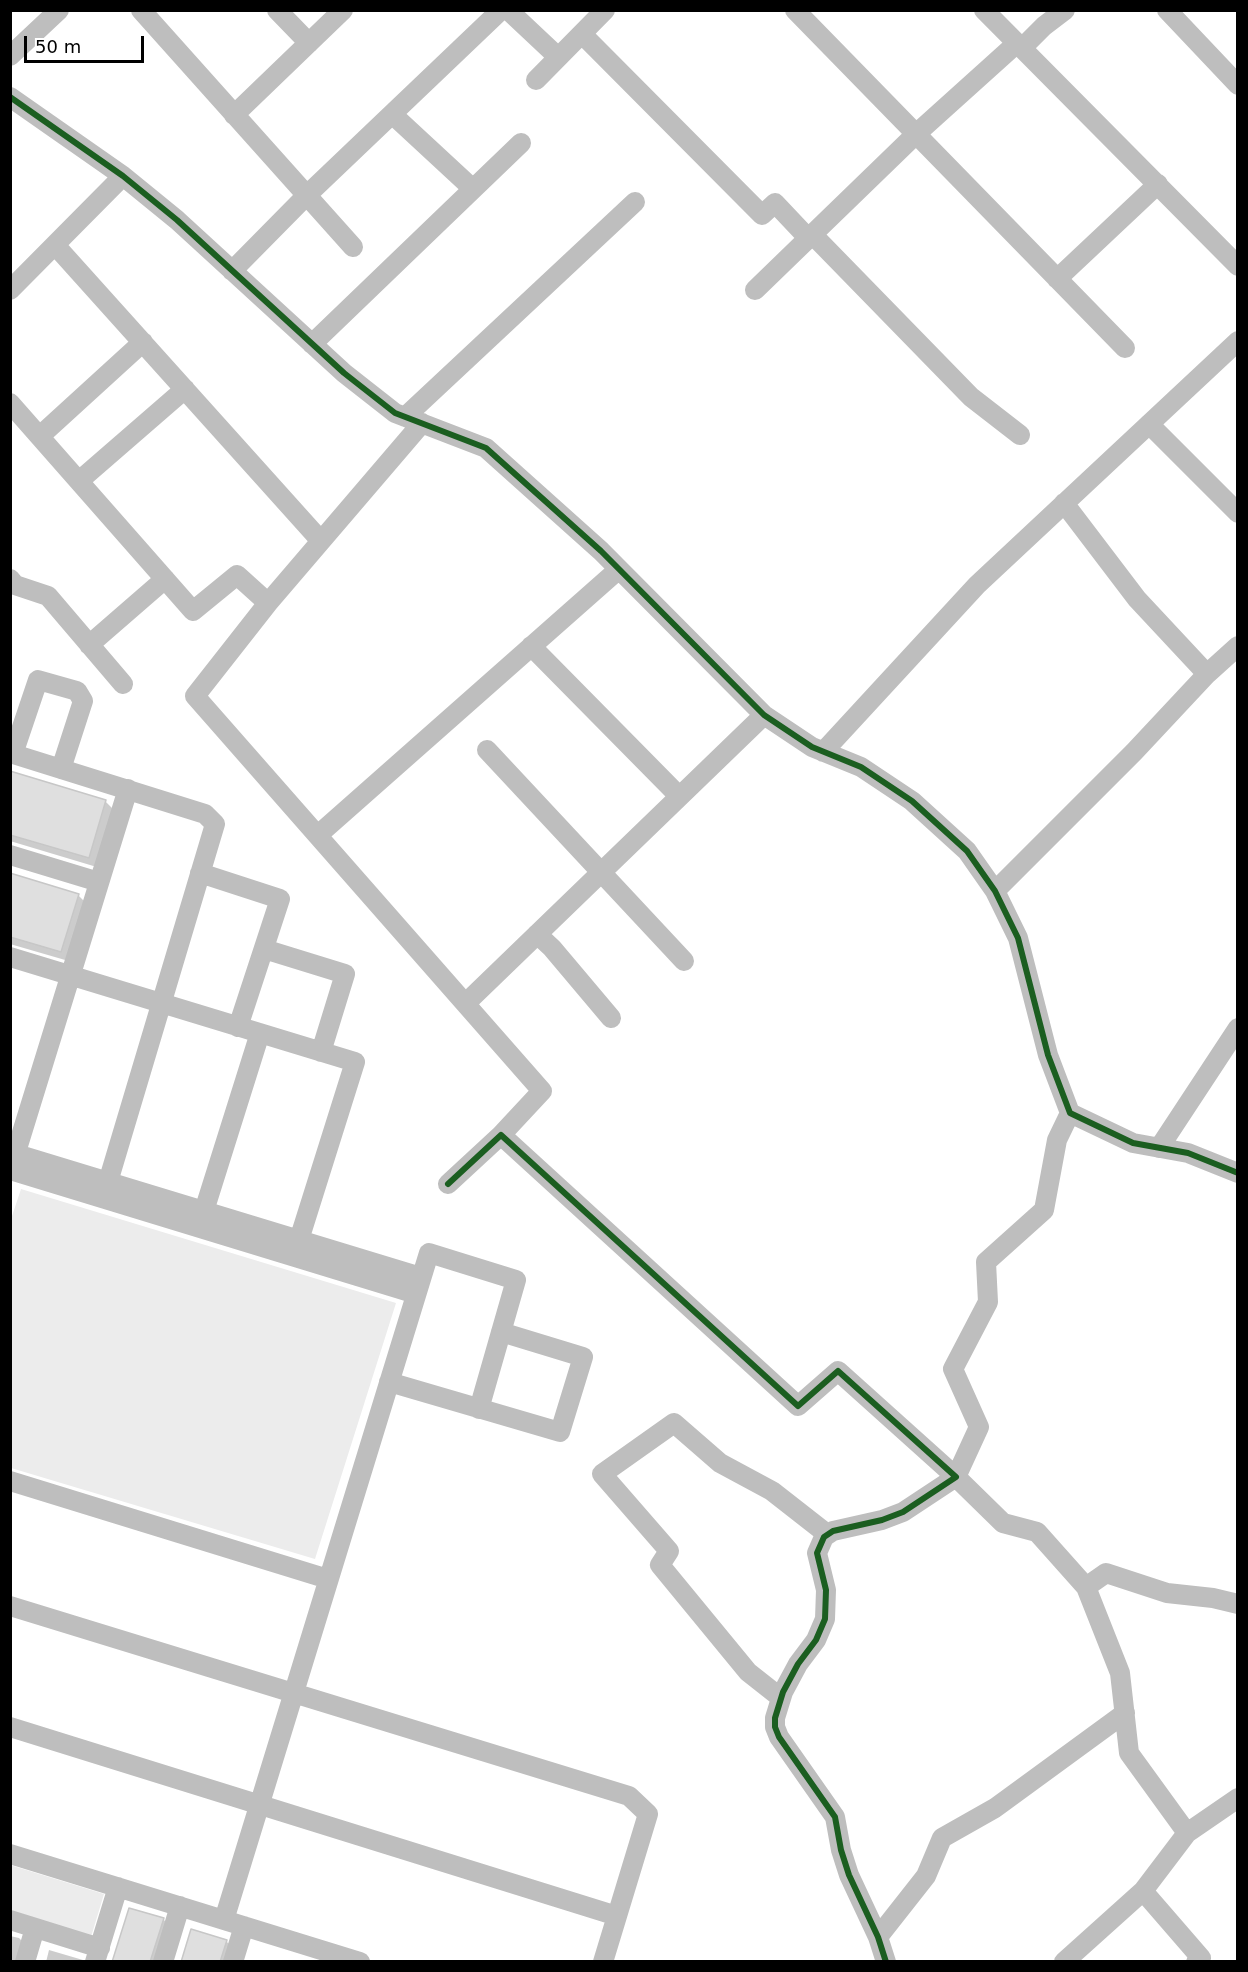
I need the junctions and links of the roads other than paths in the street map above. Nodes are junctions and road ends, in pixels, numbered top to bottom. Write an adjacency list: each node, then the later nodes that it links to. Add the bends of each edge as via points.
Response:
1 (59, 10): 15 (street)
2 (141, 10): 21 (street)
3 (278, 10): 13 (street)
4 (343, 10): 13 (street)
5 (501, 10): 20 (street)
6 (508, 10): 16 (street)
7 (605, 10): 12 (street)
8 (795, 10): 22 (street)
9 (984, 10): 14 (street)
10 (1065, 10): 14 (street)
11 (1167, 10): 18 (street)
12 (582, 34): 16 (street); 29 (street, via 762,215 775,203)
13 (309, 43): 21 (street)
14 (1019, 46): 22 (street); 25 (street)
15 (10, 56)
16 (558, 57): 17 (street)
17 (536, 80)
18 (1238, 85)
19 (10, 97): 24 (street)
20 (392, 114): 26 (street); 27 (street)
21 (234, 115): 27 (street)
22 (916, 134): 29 (street); 34 (street)
23 (521, 143): 26 (street)
24 (123, 176): 30 (street); 33 (street)
25 (1158, 184): 32 (street); 34 (street)
26 (473, 189): 39 (street)
27 (306, 196): 31 (street); 33 (street)
28 (635, 202): 43 (street)
29 (811, 237): 36 (street); 45 (street, via 971,397)
30 (55, 245): 35 (street); 38 (street)
31 (353, 247)
32 (1238, 266)
33 (232, 271): 39 (street)
34 (1057, 279): 40 (street)
35 (10, 290)
36 (755, 290)
37 (1238, 341): 44 (street)
38 (143, 342): 41 (street); 46 (street)
39 (312, 344): 43 (street, via 395,413)
40 (1125, 348)
41 (185, 389): 47 (street); 50 (street)
42 (10, 403): 46 (street)
43 (413, 420): 50 (street); 51 (street, via 486,448)
44 (1149, 424): 48 (street); 49 (street)
45 (1020, 435)
46 (40, 436): 47 (street)
47 (79, 480): 53 (street)
48 (1064, 503): 58 (street, via 1137,599); 62 (street, via 976,585)
49 (1238, 513)
50 (321, 541): 54 (street)
51 (619, 569): 56 (street); 60 (street)
52 (10, 579): 55 (street, via 15,585 48,596)
53 (165, 579): 54 (street, via 193,611 237,575); 55 (street)
54 (268, 603): 67 (street, via 195,696)
55 (89, 645): 59 (street)
56 (531, 646): 66 (street); 67 (street)
57 (1238, 646): 58 (street)
58 (1207, 674): 72 (street)
59 (123, 684)
60 (764, 715): 62 (street); 66 (street)
61 (487, 750): 69 (street)
62 (824, 752): 72 (street, via 861,767 912,801 967,851)
63 (12, 753): 64 (street); 64 (street, via 38,680 77,691 82,701)
64 (61, 769): 65 (street)
65 (128, 789): 70 (street, via 205,814 215,824); 71 (street)
66 (679, 796): 69 (street)
67 (318, 835): 79 (street)
68 (10, 855): 71 (street)
69 (601, 872): 73 (street); 76 (street)
70 (200, 873): 74 (street, via 280,899); 78 (street)
71 (99, 882): 77 (street)
72 (995, 891): 85 (street, via 1018,938 1048,1055)
73 (537, 934): 79 (street); 80 (street)
74 (264, 949): 81 (street); 84 (street, via 345,974)
75 (10, 957): 77 (street)
76 (684, 961)
77 (70, 976): 78 (street); 88 (street)
78 (161, 1003): 81 (street); 90 (street)
79 (466, 1003): 86 (street, via 542,1091)
80 (611, 1018)
81 (238, 1027): 83 (street)
82 (1238, 1028): 87 (street)
83 (260, 1033): 84 (street); 92 (street)
84 (321, 1052): 93 (street, via 355,1062)
85 (1070, 1113): 87 (street, via 1133,1143); 98 (street, via 1056,1140 1044,1210 986,1262 988,1302 953,1370 979,1427)
86 (501, 1135): 91 (street); 98 (street, via 798,1406 838,1371)
87 (1159, 1148): 89 (street, via 1188,1153)
88 (12, 1163): 90 (street); 94 (street)
89 (1238, 1173)
90 (108, 1182): 92 (street)
91 (448, 1184)
92 (204, 1211): 93 (street)
93 (299, 1240): 94 (street)
94 (418, 1286): 95 (street, via 429,1253 516,1280); 96 (street)
95 (501, 1332): 97 (street); 97 (street, via 583,1357 560,1432)
96 (389, 1382): 97 (street); 101 (street)
97 (479, 1408)
98 (956, 1477): 100 (street, via 903,1512); 102 (street, via 1003,1523 1037,1532)
99 (10, 1481): 101 (street)
100 (827, 1534): 106 (street, via 817,1553 826,1590 825,1619); 106 (street, via 772,1491 720,1464 674,1423 602,1474 669,1551 660,1565 748,1672)
101 (328, 1579): 105 (street)
102 (1086, 1587): 103 (street, via 1106,1573 1167,1593); 107 (street, via 1120,1673)
103 (1238, 1604)
104 (10, 1606): 105 (street)
105 (293, 1693): 110 (street); 116 (street, via 629,1796 648,1814)
106 (781, 1698): 121 (street, via 775,1718 779,1737 835,1817 849,1875)
107 (1125, 1713): 111 (street, via 1129,1753); 121 (street, via 995,1808 942,1838 926,1876)
108 (10, 1727): 110 (street)
109 (1238, 1798): 111 (street)
110 (260, 1804): 116 (street); 118 (street)
111 (1187, 1833): 114 (street)
112 (10, 1854): 113 (street)
113 (118, 1887): 115 (street); 122 (street)
114 (1143, 1891): 129 (street); 130 (street, via 1201,1958)
115 (180, 1906): 118 (street); 124 (street)
116 (617, 1916): 127 (street)
117 (10, 1920): 120 (street)
118 (224, 1920): 119 (street)
119 (244, 1926): 125 (street); 126 (street)
120 (35, 1928): 122 (street); 123 (street)
121 (878, 1937): 128 (street)
122 (98, 1955)
123 (25, 1962)
124 (163, 1962)
125 (233, 1962)
126 (360, 1962)
127 (603, 1962)
128 (886, 1962)
129 (1064, 1962)
130 (1196, 1962)

